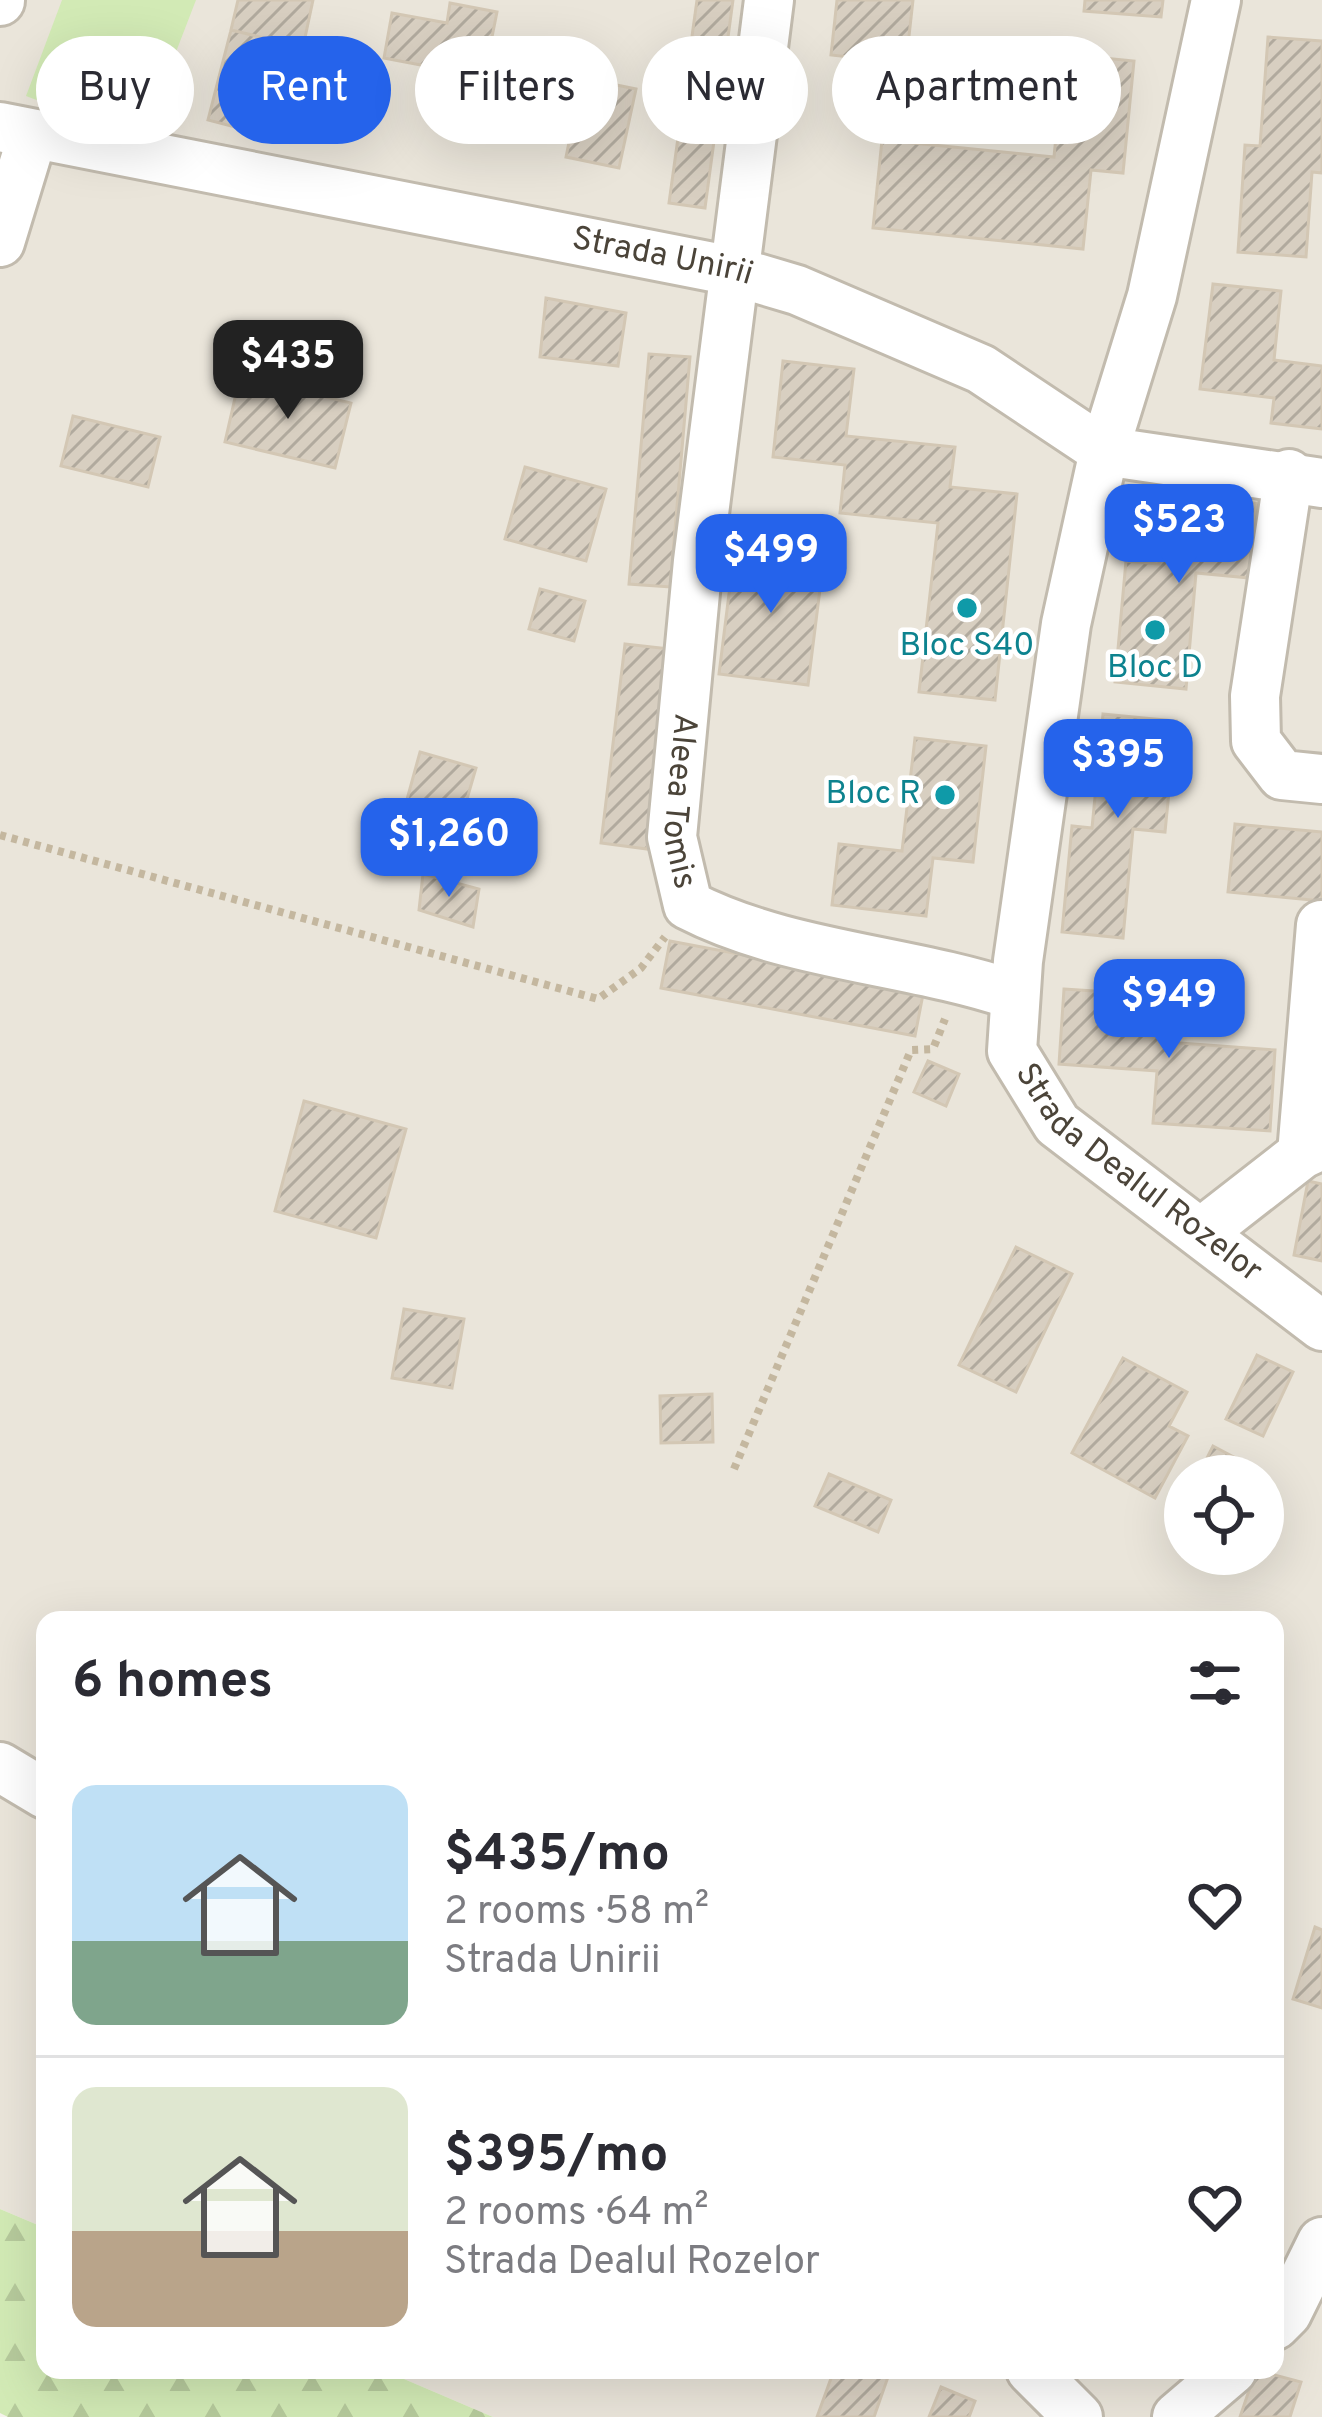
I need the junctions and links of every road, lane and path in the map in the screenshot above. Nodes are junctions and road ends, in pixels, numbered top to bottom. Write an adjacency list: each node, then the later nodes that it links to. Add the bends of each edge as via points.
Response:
1 (769, 0): 5 (street, Aleea Tomis)
2 (1216, 0): 6 (street, Strada Dealul Rozelor, via 1152,296)
3 (16, 131): 4 (street); 5 (street, Strada Unirii)
4 (0, 242)
5 (734, 271): 6 (street, Strada Unirii, via 981,369); 10 (street, Aleea Tomis, via 672,837)
6 (1104, 451): 7 (street, Strada Unirii); 13 (street, Strada Dealul Rozelor, via 1066,624)
7 (1306, 478): 8 (street, Strada Unirii, via 1255,696 1256,741 1282,775)
8 (1322, 778)
9 (0, 835): 10 (path, via 598,999 641,968)
10 (688, 905): 12 (street, Aleea Tomis, via 746,929)
11 (1321, 925): 14 (street)
12 (954, 974): 13 (street, Aleea Tomis); 17 (path, via 939,1037 933,1048 911,1050)
13 (1014, 995): 15 (street, Strada Dealul Rozelor, via 1012,1051 1057,1124)
14 (1312, 1149): 15 (street)
15 (1202, 1232): 16 (street, Strada Dealul Rozelor)
16 (1322, 1326)
17 (734, 1469)
18 (0, 1767): 19 (street)
19 (36, 1789)
20 (1322, 2242): 21 (street)
21 (1284, 2315)
22 (1040, 2379): 24 (street)
23 (1221, 2379): 25 (street)
24 (1078, 2417)
25 (1177, 2417)

